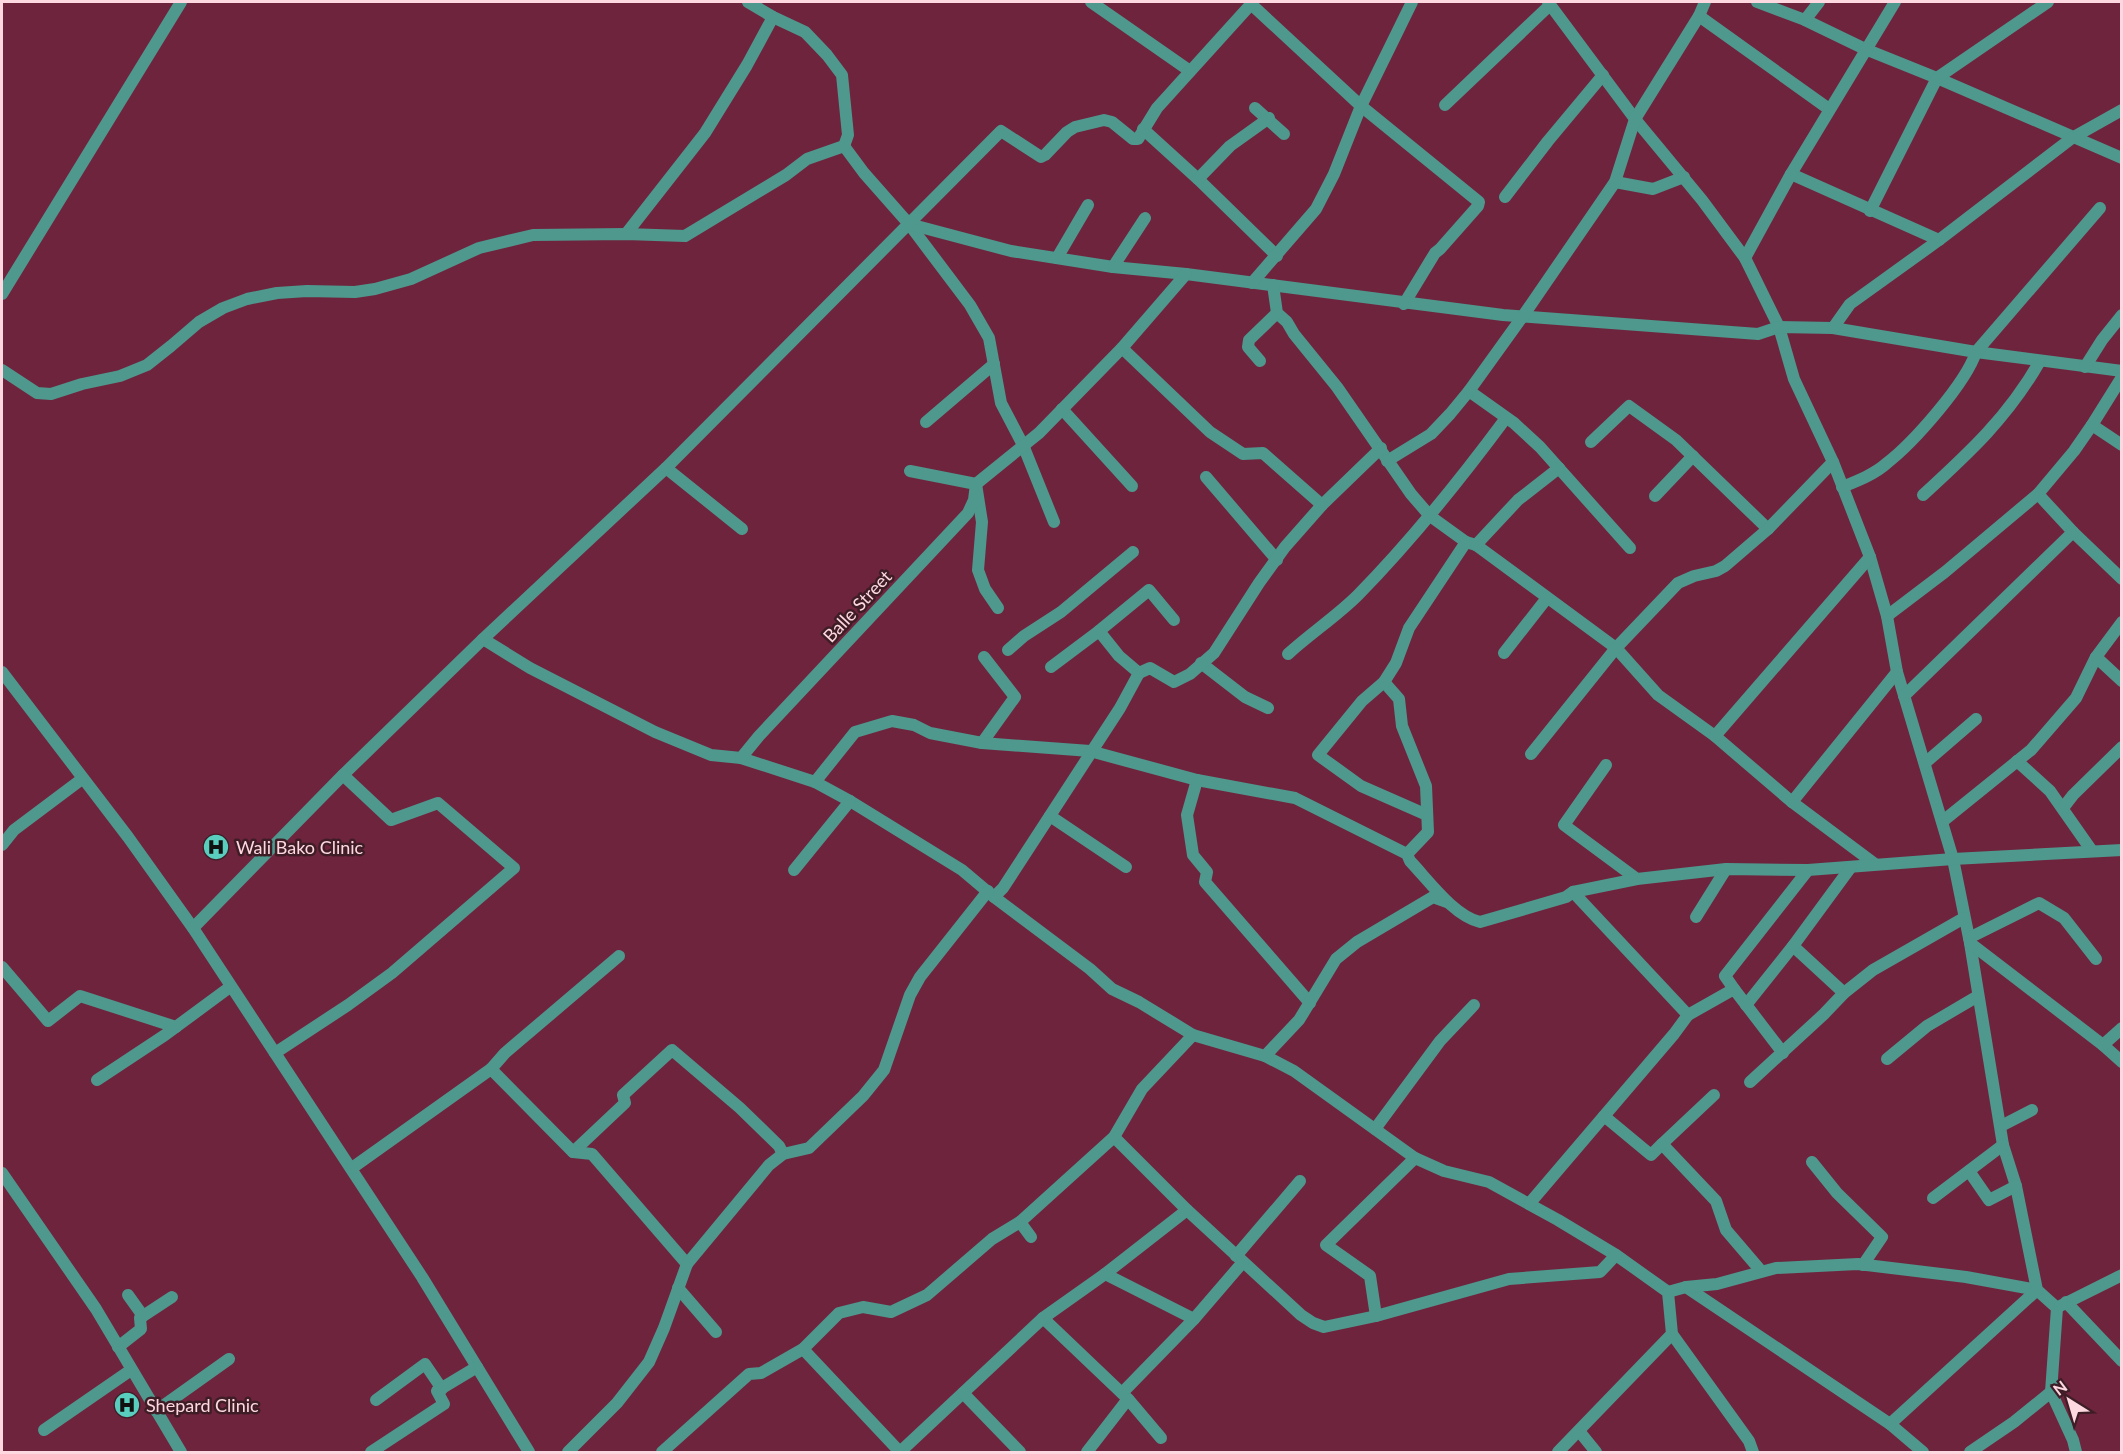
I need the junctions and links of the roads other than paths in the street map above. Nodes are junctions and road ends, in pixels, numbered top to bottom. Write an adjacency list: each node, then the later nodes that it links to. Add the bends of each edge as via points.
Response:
1 (181, 2): 50 (street)
2 (748, 2): 13 (street)
3 (1092, 2): 16 (street)
4 (1412, 2): 20 (street)
5 (1705, 2): 12 (street)
6 (1757, 2): 14 (street)
7 (1819, 2): 14 (street)
8 (1895, 2): 15 (street)
9 (2048, 2): 18 (street)
10 (1252, 3): 16 (street); 20 (street)
11 (1549, 3): 17 (street); 19 (street)
12 (1699, 16): 22 (street); 25 (street)
13 (773, 17): 29 (street, via 805,32 842,75 848,135); 41 (street, via 705,133)
14 (1805, 20): 15 (street)
15 (1865, 49): 18 (street); 22 (street)
16 (1190, 71): 26 (street)
17 (1603, 75): 25 (street); 35 (street)
18 (1937, 78): 28 (street); 38 (street)
19 (1445, 105)
20 (1361, 106): 43 (street, via 1316,209); 51 (street, via 1479,202 1434,253)
21 (1255, 108): 24 (street)
22 (1829, 109): 31 (street)
23 (2121, 110): 28 (street)
24 (1269, 118): 27 (street); 33 (street, via 1230,146)
25 (1635, 119): 32 (street); 34 (street)
26 (1143, 129): 33 (street); 40 (street, via 1134,140 1104,120 1075,127 1041,157 1001,131)
27 (1284, 134)
28 (2072, 138): 30 (street); 42 (street)
29 (844, 146): 40 (street); 41 (street, via 807,159 685,236)
30 (2121, 158)
31 (1791, 174): 38 (street); 45 (street)
32 (1684, 177): 34 (street, via 1653,189); 45 (street)
33 (1198, 178): 43 (street)
34 (1615, 182): 54 (street)
35 (1505, 197)
36 (1088, 205): 44 (street)
37 (2100, 208): 58 (street)
38 (1870, 211): 42 (street)
39 (1145, 218): 46 (street)
40 (909, 224): 44 (street, via 1011,251); 61 (street, via 970,305 989,338); 78 (street)
41 (626, 234): 63 (street, via 532,235 479,249 411,279 375,289 247,298 199,322 147,365 51,394 37,393)
42 (1939, 240): 56 (street, via 1850,304)
43 (1277, 256): 48 (street)
44 (1057, 258): 46 (street)
45 (1745, 258): 55 (street)
46 (1113, 267): 47 (street)
47 (1186, 274): 48 (street); 57 (street)
48 (1252, 283): 49 (street)
49 (1273, 285): 51 (street); 52 (street)
50 (2, 294)
51 (1404, 304): 54 (street)
52 (1277, 313): 60 (street, via 1249,340 1248,347); 74 (street, via 1287,321)
53 (2121, 315): 62 (street)
54 (1523, 316): 55 (street, via 1758,334); 66 (street)
55 (1779, 327): 56 (street); 77 (street, via 1794,379)
56 (1833, 328): 58 (street)
57 (1122, 348): 67 (street); 88 (street, via 1210,432 1243,454 1263,453)
58 (1976, 352): 59 (street); 84 (street, via 1972,366 1955,390 1917,434 1887,464)
59 (2040, 361): 62 (street); 86 (street, via 2023,391 1995,426)
60 (1260, 362)
61 (994, 364): 69 (street); 72 (street, via 1000,403)
62 (2085, 367): 64 (street)
63 (2, 370)
64 (2121, 371)
65 (2121, 376): 70 (street)
66 (1469, 391): 68 (street); 76 (street, via 1431,434)
67 (1062, 409): 72 (street); 83 (street)
68 (1506, 418): 79 (street); 89 (street)
69 (926, 422)
70 (2092, 425): 73 (street); 85 (street)
71 (1591, 442): 75 (street, via 1629,406)
72 (1023, 445): 82 (street); 90 (street)
73 (2121, 445)
74 (1381, 448): 76 (street); 88 (street)
75 (1693, 456): 87 (street); 92 (street)
76 (1387, 460): 89 (street)
77 (1833, 462): 84 (street); 92 (street)
78 (666, 468): 91 (street); 106 (street)
79 (1559, 468): 94 (street); 95 (street)
80 (910, 471): 82 (street)
81 (1206, 477): 98 (street)
82 (976, 484): 101 (street, via 982,522 978,570); 128 (street, Balle Street, via 968,513)
83 (1132, 486)
84 (1842, 487): 97 (street)
85 (2038, 494): 93 (street); 102 (street)
86 (1923, 495)
87 (1655, 496)
88 (1322, 505): 98 (street)
89 (1430, 516): 94 (street); 110 (street, via 1356,597)
90 (1054, 522)
91 (742, 529)
92 (1768, 529): 107 (street, via 1725,566 1678,583)
93 (2073, 532): 99 (street); 120 (street)
94 (1471, 543): 100 (street); 119 (street, via 1409,628)
95 (1630, 548)
96 (1133, 552): 108 (street)
97 (1870, 557): 102 (street); 123 (street)
98 (1277, 560): 113 (street, via 1214,653)
99 (2121, 579)
100 (1547, 598): 107 (street); 109 (street)
101 (998, 608)
102 (1887, 616): 116 (street)
103 (1174, 620): 105 (street, via 1149,590)
104 (2121, 622): 112 (street)
105 (1099, 631): 114 (street); 117 (street)
106 (483, 639): 128 (street, via 530,668 655,732 711,754); 132 (street)
107 (1616, 648): 123 (street, via 1658,696); 127 (street)
108 (1008, 650)
109 (1504, 653)
110 (1288, 654)
111 (984, 657): 124 (street, via 1015,697)
112 (2096, 657): 118 (street); 129 (street, via 2076,698)
113 (1202, 663): 117 (street, via 1174,682 1150,668); 121 (street, via 1245,697)
114 (1051, 667)
115 (2, 672): 133 (street)
116 (1897, 672): 120 (street); 137 (street)
117 (1139, 673): 126 (street)
118 (2121, 681)
119 (1384, 682): 139 (street, via 1399,699 1402,726 1426,786); 139 (street, via 1362,701 1318,755 1361,786)
120 (1904, 696): 130 (street)
121 (1268, 708)
122 (1976, 719): 130 (street)
123 (1715, 736): 137 (street)
124 (982, 743): 126 (street); 135 (street, via 892,721 855,732)
125 (2121, 747): 138 (street)
126 (1090, 752): 134 (street); 140 (street)
127 (1531, 754)
128 (741, 758): 135 (street)
129 (2017, 761): 138 (street); 141 (street)
130 (1925, 763): 141 (street)
131 (1606, 765): 153 (street, via 1564,825)
132 (343, 775): 159 (street); 177 (street, via 391,820 438,803 514,868 392,973)
133 (82, 779): 142 (street, via 14,830); 159 (street)
134 (1197, 780): 145 (street, via 1295,798); 169 (street, via 1187,815 1193,855 1207,872 1205,882)
135 (814, 782): 136 (street)
136 (850, 801): 151 (street); 155 (street, via 962,870)
137 (1791, 802): 147 (street)
138 (2063, 808): 144 (street)
139 (1426, 815): 145 (street, via 1428,832)
140 (1050, 816): 148 (street); 155 (street, via 1003,888)
141 (1943, 821): 146 (street)
142 (2, 845)
143 (2121, 850): 144 (street)
144 (2092, 851): 146 (street)
145 (1407, 854): 156 (street)
146 (1953, 859): 147 (street); 158 (street)
147 (1875, 864): 149 (street)
148 (1126, 867)
149 (1851, 867): 152 (street); 161 (street)
150 (1726, 869): 152 (street); 153 (street); 157 (street)
151 (794, 870)
152 (1808, 870): 166 (street, via 1725,976)
153 (1637, 879): 154 (street)
154 (1573, 892): 156 (street, via 1480,922 1471,920); 172 (street)
155 (991, 894): 175 (street, via 1112,989); 194 (street, via 920,977 884,1070 809,1148)
156 (1448, 902): 169 (street, via 1433,897 1343,952 1331,965)
157 (1696, 917)
158 (1964, 918): 160 (street); 167 (street, via 1873,970)
159 (193, 928): 165 (street)
160 (1969, 940): 163 (street, via 2039,903 2064,918); 168 (street); 176 (street)
161 (1793, 946): 167 (street); 171 (street)
162 (618, 956): 182 (street)
163 (2096, 959)
164 (2, 967): 173 (street, via 48,1022 80,996)
165 (230, 987): 173 (street); 177 (street)
166 (1734, 989): 171 (street); 172 (street)
167 (1844, 993): 178 (street)
168 (1978, 996): 180 (street, via 1927,1026); 188 (street)
169 (1310, 1003): 179 (street)
170 (1474, 1005): 189 (street, via 1440,1041)
171 (1746, 1005): 178 (street)
172 (1688, 1015): 187 (street)
173 (176, 1027): 183 (street)
174 (2121, 1028): 176 (street)
175 (1193, 1035): 179 (street); 190 (street, via 1142,1089)
176 (2103, 1045): 181 (street)
177 (275, 1053): 197 (street)
178 (1783, 1053): 184 (street)
179 (1265, 1056): 189 (street, via 1294,1071)
180 (1887, 1059)
181 (2121, 1062)
182 (491, 1069): 193 (street); 197 (street)
183 (97, 1080)
184 (1750, 1083)
185 (1714, 1095): 191 (street)
186 (2032, 1110): 188 (street)
187 (1604, 1116): 191 (street, via 1651,1155); 203 (street)
188 (2001, 1126): 192 (street)
189 (1375, 1129): 195 (street)
190 (1114, 1137): 204 (street); 205 (street)
191 (1662, 1144): 211 (street, via 1716,1201 1726,1230)
192 (2003, 1145): 198 (street); 201 (street)
193 (573, 1152): 194 (street, via 625,1103 623,1095 672,1050 740,1108); 209 (street, via 592,1154)
194 (783, 1154): 209 (street, via 769,1165)
195 (1415, 1158): 203 (street, via 1444,1171 1489,1182); 222 (street, via 1326,1245 1370,1276)
196 (1812, 1162): 210 (street, via 1882,1237)
197 (352, 1168): 231 (street)
198 (1969, 1171): 201 (street, via 1989,1200); 202 (street)
199 (2, 1173): 227 (street)
200 (1300, 1181): 208 (street)
201 (2016, 1186): 216 (street)
202 (1933, 1198)
203 (1529, 1204): 207 (street)
204 (1187, 1210): 208 (street); 212 (street)
205 (1020, 1222): 206 (street); 228 (street, via 992,1239 927,1295 891,1312 863,1307 839,1313)
206 (1031, 1237)
207 (1616, 1255): 217 (street); 222 (street, via 1600,1272 1509,1279)
208 (1240, 1259): 222 (street, via 1313,1323 1324,1326); 224 (street)
209 (687, 1264): 215 (street)
210 (1863, 1265): 211 (street); 216 (street)
211 (1761, 1271): 214 (street, via 1717,1284)
212 (1105, 1274): 223 (street); 224 (street)
213 (2121, 1275): 220 (street)
214 (1686, 1287): 217 (street); 239 (street)
215 (678, 1288): 225 (street); 246 (street, via 649,1362 617,1403)
216 (2037, 1290): 220 (street); 239 (street)
217 (1668, 1292): 226 (street)
218 (128, 1295): 221 (street)
219 (172, 1297): 221 (street)
220 (2061, 1305): 230 (street); 234 (street)
221 (142, 1316): 227 (street, via 141,1329)
222 (1376, 1316)
223 (1043, 1318): 235 (street); 236 (street)
224 (1194, 1319): 236 (street)
225 (716, 1332)
226 (1672, 1334): 241 (street); 252 (street)
227 (118, 1347): 232 (street)
228 (802, 1349): 235 (street, via 900,1452); 247 (street, via 761,1373 749,1374)
229 (229, 1359): 238 (street)
230 (2121, 1361)
231 (477, 1367): 233 (street); 245 (street)
232 (131, 1370): 238 (street); 240 (street)
233 (442, 1389): 237 (street, via 425,1364); 244 (street, via 437,1391 444,1404)
234 (2051, 1392): 254 (street); 255 (street)
235 (963, 1393): 248 (street)
236 (1125, 1396): 242 (street); 249 (street)
237 (376, 1400)
238 (156, 1411): 243 (street)
239 (1890, 1424): 253 (street)
240 (44, 1430)
241 (1579, 1431): 250 (street); 251 (street)
242 (1161, 1438)
243 (181, 1452)
244 (371, 1452)
245 (529, 1452)
246 (568, 1452)
247 (662, 1452)
248 (1020, 1452)
249 (1087, 1452)
250 (1558, 1452)
251 (1596, 1452)
252 (1753, 1452)
253 (1923, 1452)
254 (1970, 1452)
255 (2076, 1452)

